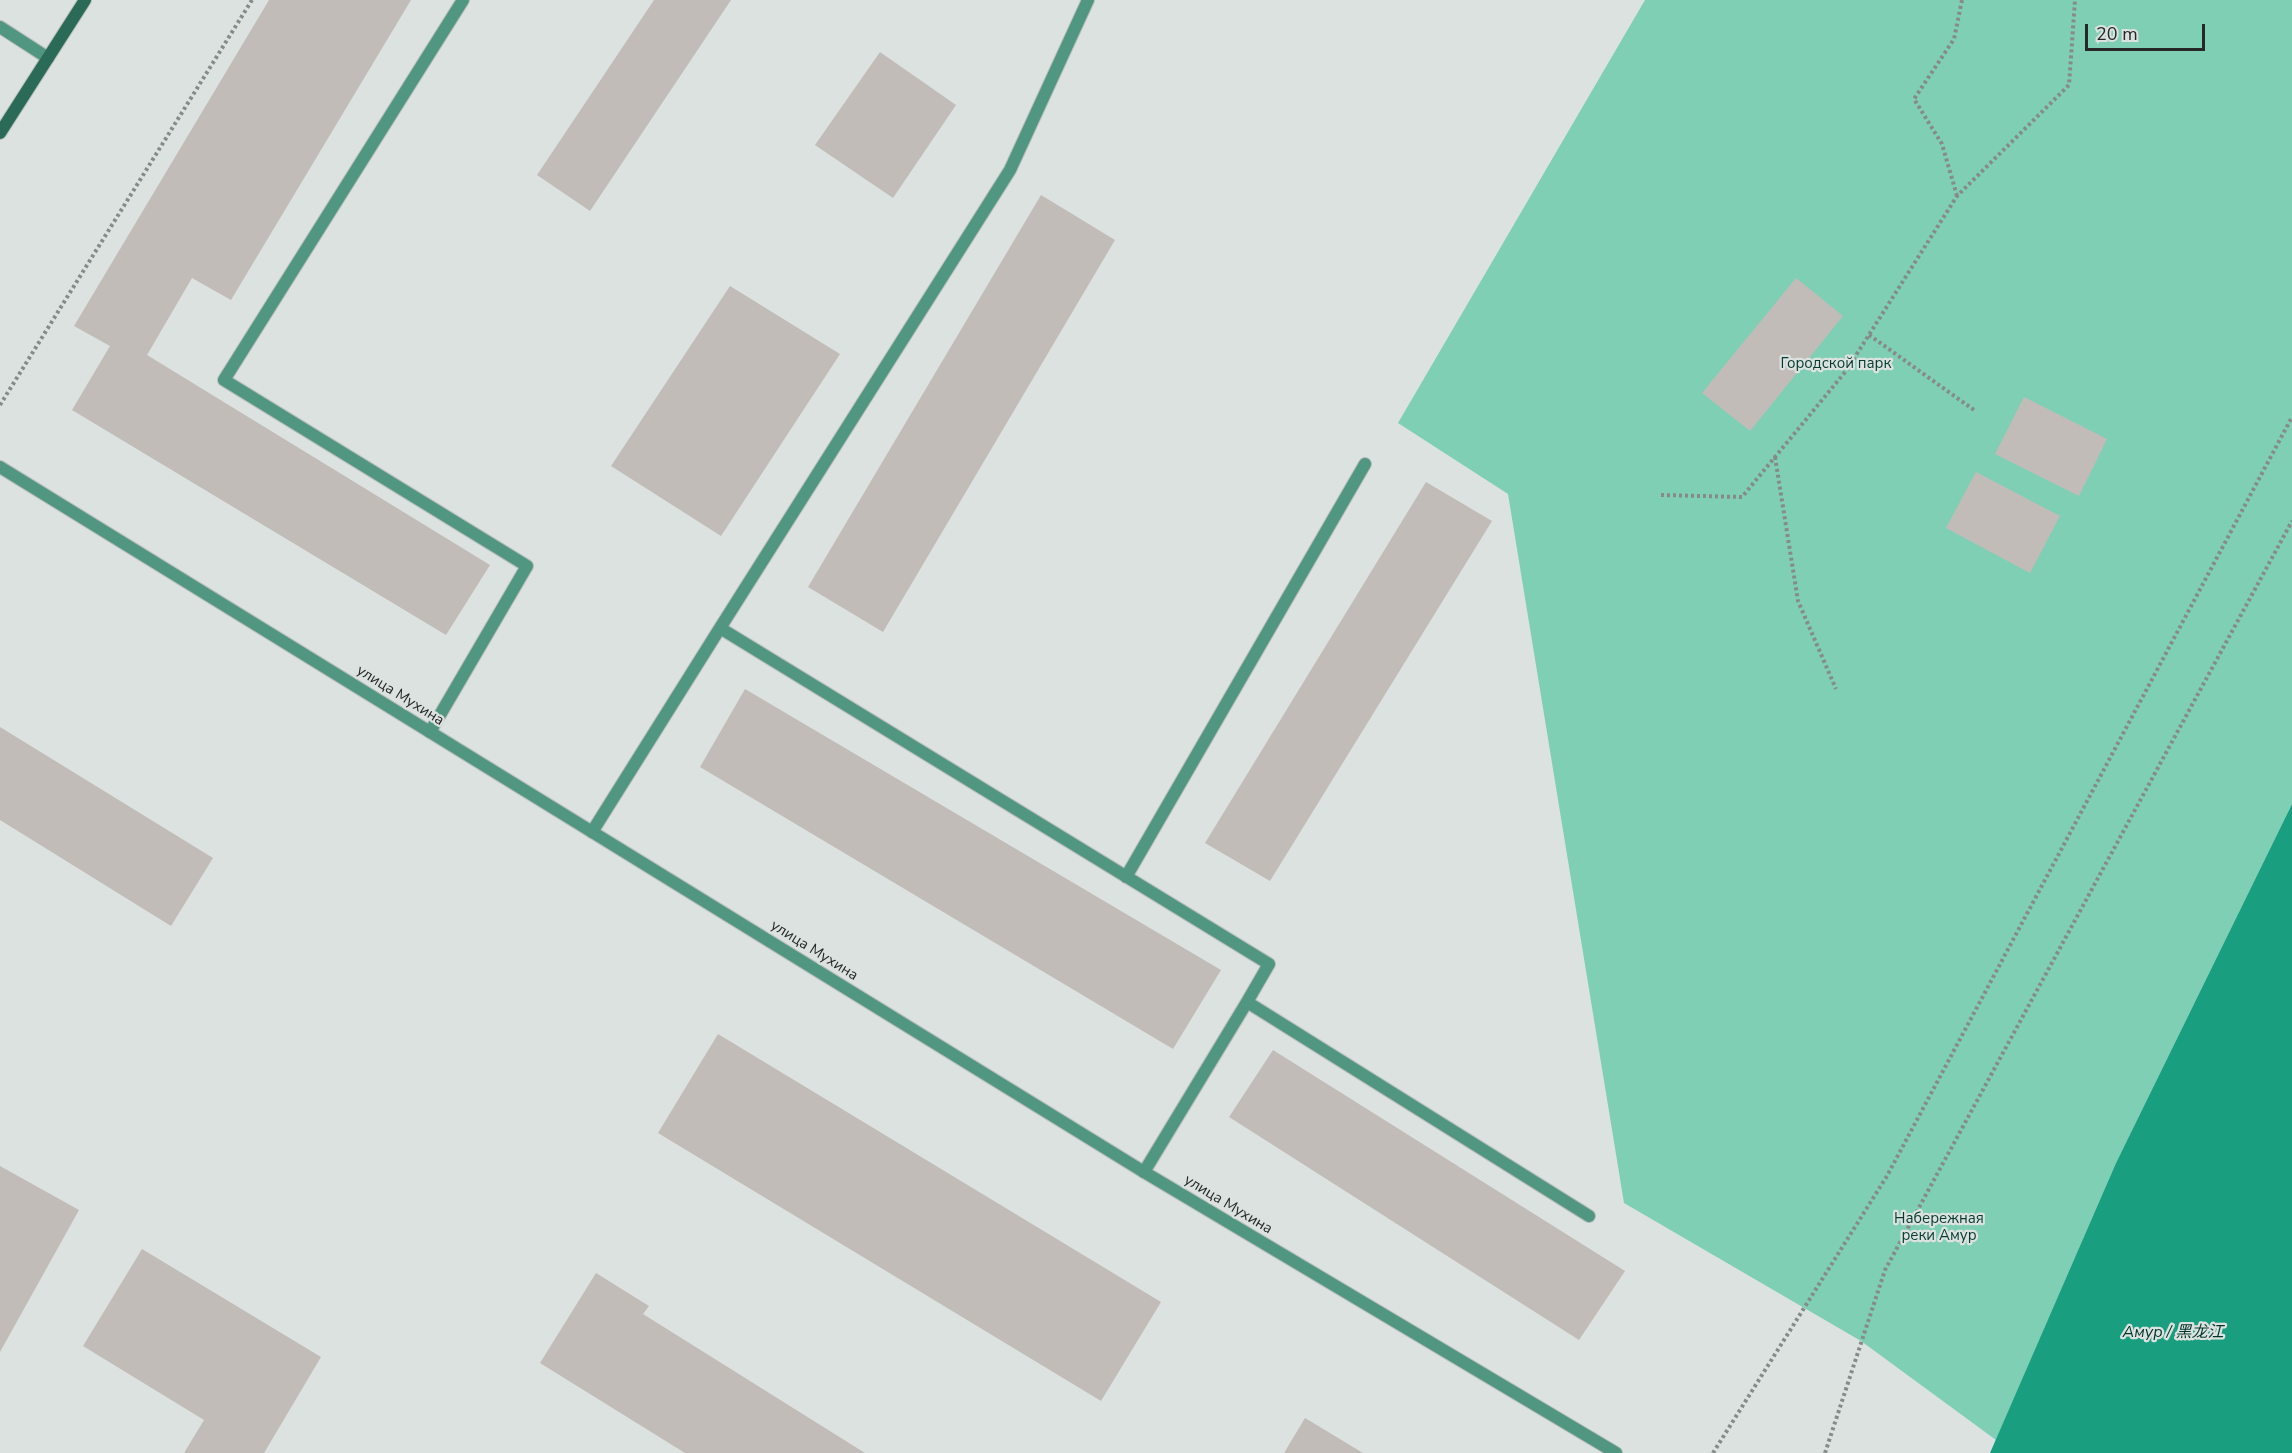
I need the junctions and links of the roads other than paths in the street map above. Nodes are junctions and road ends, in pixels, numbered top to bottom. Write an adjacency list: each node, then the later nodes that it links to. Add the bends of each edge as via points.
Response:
1 (85, 0): 5 (main road)
2 (463, 0): 10 (street, via 224,380 527,566)
3 (1088, 0): 9 (street, via 1010,170)
4 (0, 27): 5 (street)
5 (48, 58): 6 (main road)
6 (0, 133)
7 (1365, 464): 12 (street)
8 (0, 466): 10 (street, улица Мухина)
9 (720, 628): 11 (street); 12 (street)
10 (430, 732): 11 (street, улица Мухина)
11 (592, 831): 14 (street, улица Мухина)
12 (1126, 877): 13 (street, via 1269,964)
13 (1247, 1002): 14 (street); 15 (street)
14 (1144, 1172): 16 (street, улица Мухина)
15 (1589, 1216)
16 (1616, 1453)

